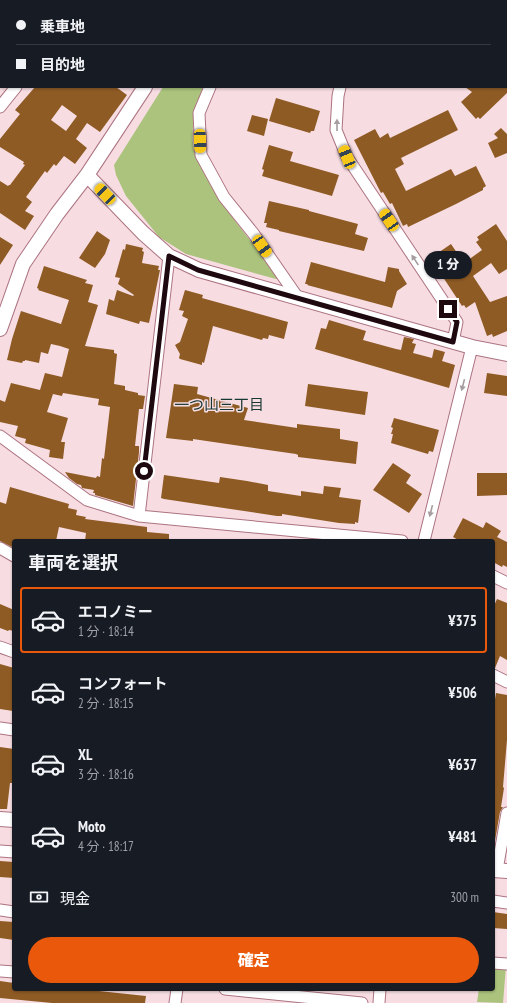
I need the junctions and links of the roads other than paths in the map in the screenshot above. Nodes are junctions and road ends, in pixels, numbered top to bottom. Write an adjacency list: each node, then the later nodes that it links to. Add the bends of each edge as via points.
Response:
1 (15, 88): 5 (street)
2 (142, 88): 6 (street)
3 (210, 88): 8 (street, via 199,113 201,155 224,196)
4 (340, 88): 10 (street, one-way to 4, via 457,322 347,157 336,130)
5 (0, 107)
6 (87, 175): 7 (street); 9 (street, via 24,264)
7 (169, 256): 8 (street, via 198,270); 14 (street)
8 (298, 298): 10 (street)
9 (1, 322)
10 (453, 342): 11 (street)
11 (472, 348): 12 (street); 16 (street, one-way to 16)
12 (507, 354)
13 (0, 436): 14 (street, via 87,500)
14 (139, 516): 15 (street)
15 (381, 539)
16 (424, 539)
17 (0, 548): 18 (street)
18 (12, 555)
19 (495, 577): 20 (street)
20 (507, 583)
21 (0, 647): 22 (street)
22 (12, 651)
23 (495, 676): 24 (street)
24 (507, 682)
25 (0, 728): 26 (street)
26 (12, 730)
27 (507, 813): 32 (street)
28 (0, 818): 29 (street)
29 (12, 820)
30 (0, 850): 31 (street)
31 (12, 852)
32 (499, 871)
33 (495, 901): 34 (street)
34 (507, 903)
35 (0, 910): 36 (street)
36 (12, 912)
37 (495, 963): 38 (street)
38 (507, 964)
39 (0, 971): 40 (street)
40 (12, 972)
41 (176, 991): 44 (street)
42 (245, 991): 45 (street)
43 (380, 991): 46 (street)
44 (175, 1003)
45 (362, 1003)
46 (379, 1003)

